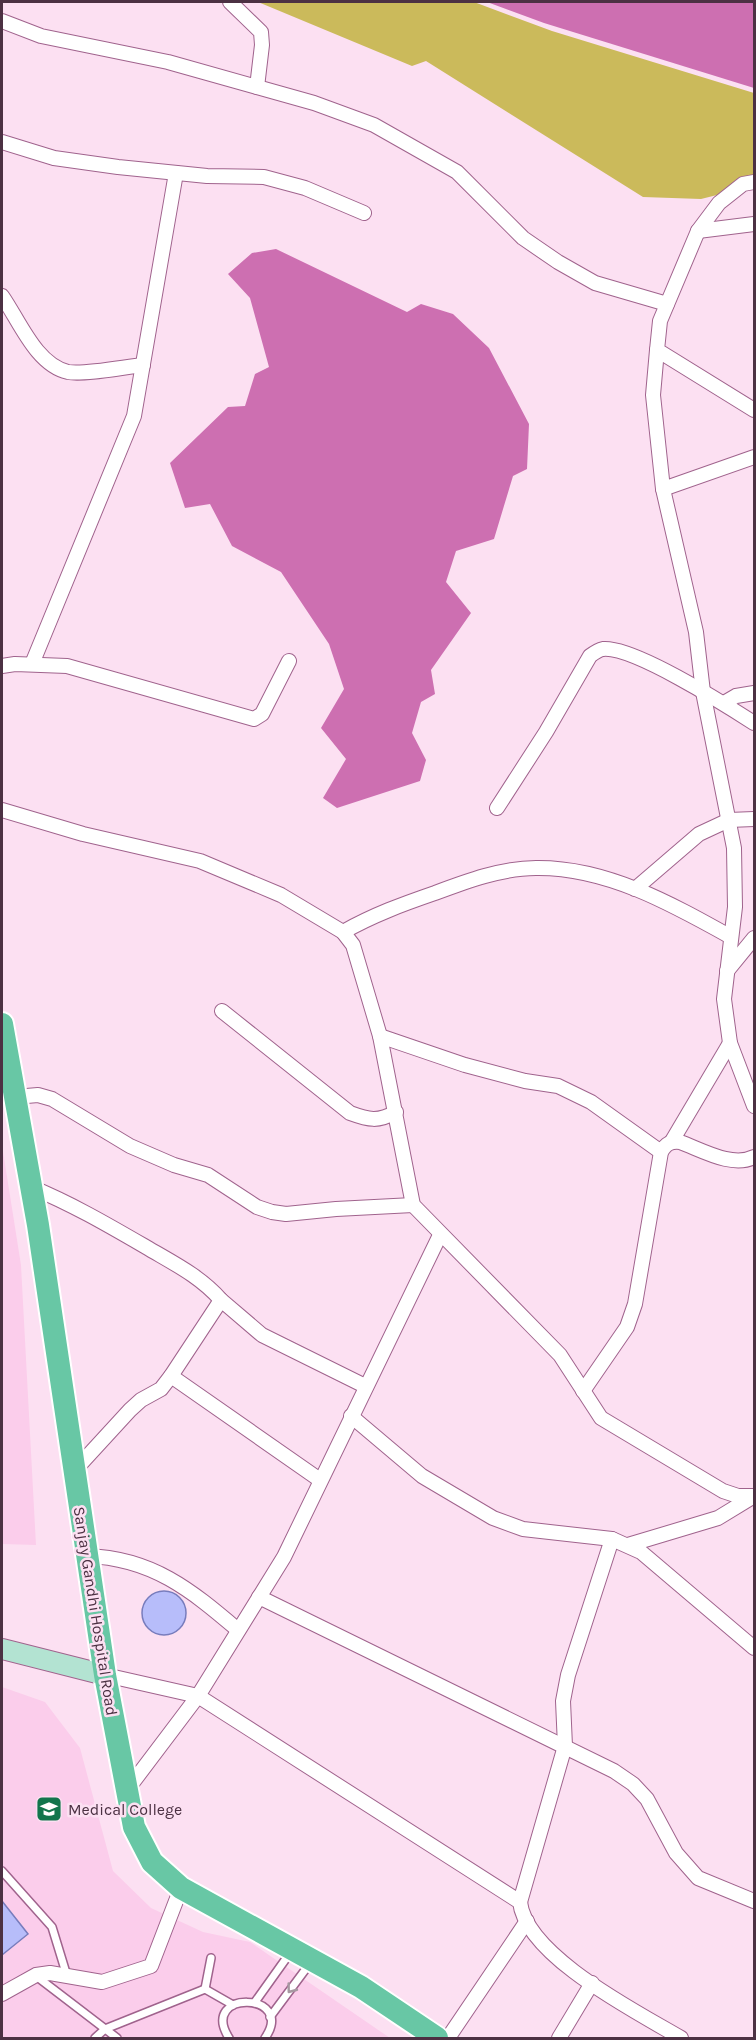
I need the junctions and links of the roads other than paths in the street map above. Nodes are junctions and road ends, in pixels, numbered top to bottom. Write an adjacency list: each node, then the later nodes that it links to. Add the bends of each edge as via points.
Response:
1 (230, 2): 3 (street, via 261,32)
2 (2, 21): 3 (street, via 40,36 168,62)
3 (256, 87): 11 (street, via 374,125 457,172 523,238 558,262 595,283)
4 (2, 142): 5 (street, via 54,158)
5 (176, 172): 7 (street, via 264,177 305,188); 13 (street)
6 (754, 182): 9 (street, via 743,184 719,203)
7 (364, 213)
8 (754, 224): 9 (street)
9 (698, 231): 11 (street)
10 (2, 296): 13 (street, via 54,367 69,372)
11 (667, 304): 12 (street, via 660,321)
12 (657, 350): 14 (street); 16 (street, via 653,395)
13 (143, 366): 18 (street, via 134,416)
14 (754, 410)
15 (754, 457): 16 (street)
16 (663, 489): 20 (street, via 696,632)
17 (289, 661): 18 (street, via 262,714 254,719 67,666)
18 (32, 664): 19 (street)
19 (2, 666)
20 (703, 692): 22 (street); 24 (street, via 618,651 601,649 590,656); 27 (street)
21 (754, 693): 22 (street)
22 (724, 703): 23 (street)
23 (754, 723)
24 (497, 808)
25 (2, 810): 29 (street, via 83,834 200,861 281,895)
26 (754, 819): 27 (street)
27 (729, 820): 28 (street, via 699,834); 30 (street, via 736,883)
28 (634, 889): 29 (street, via 561,868 508,870 371,916); 30 (street, via 669,902)
29 (343, 932): 35 (street, via 352,945)
30 (731, 937): 32 (street)
31 (754, 938): 32 (street)
32 (727, 971): 36 (street, via 724,999)
33 (222, 1011): 39 (street, via 350,1113 380,1121)
34 (2, 1024): 37 (main road, Sanjay Gandhi Hospital Road)
35 (380, 1036): 39 (street); 41 (street, via 465,1065 558,1086 591,1102)
36 (730, 1044): 38 (street); 40 (street)
37 (15, 1097): 43 (main road, Sanjay Gandhi Hospital Road); 44 (street, via 38,1095 52,1099 130,1146 208,1175 257,1207 272,1212)
38 (754, 1106)
39 (396, 1112): 44 (street)
40 (672, 1141): 41 (street); 42 (street, via 733,1161)
41 (661, 1152): 49 (street, via 635,1304 627,1327)
42 (754, 1157)
43 (31, 1187): 46 (street, via 72,1204 156,1252 205,1282); 51 (main road, Sanjay Gandhi Hospital Road)
44 (413, 1205): 45 (street)
45 (440, 1235): 48 (street); 49 (street, via 560,1355)
46 (221, 1300): 47 (street); 48 (street, via 262,1335)
47 (171, 1376): 51 (street, via 161,1389 130,1410); 52 (street)
48 (365, 1386): 50 (street)
49 (583, 1391): 53 (street, via 597,1413 612,1426 723,1491)
50 (351, 1416): 52 (street); 54 (street, via 422,1476 493,1518 524,1529)
51 (74, 1471): 56 (main road, Sanjay Gandhi Hospital Road)
52 (321, 1480): 57 (street, via 284,1557)
53 (754, 1496): 55 (street, via 718,1518)
54 (612, 1539): 55 (street); 63 (street, via 568,1675 563,1701)
55 (628, 1545): 59 (street)
56 (87, 1556): 58 (street, via 166,1575 191,1590); 61 (main road, Sanjay Gandhi Hospital Road)
57 (258, 1597): 58 (street); 63 (street)
58 (238, 1630): 62 (street)
59 (754, 1648)
60 (2, 1649): 61 (main road)
61 (105, 1675): 62 (street); 64 (main road, Sanjay Gandhi Hospital Road)
62 (198, 1696): 64 (street); 69 (street)
63 (565, 1746): 68 (street, via 633,1784 647,1799 676,1853 698,1878); 69 (street)
64 (127, 1791): 67 (main road, Sanjay Gandhi Hospital Road, via 134,1827 152,1862)
65 (2, 1871): 66 (lane)
66 (5, 1880): 75 (lane, via 52,1927)
67 (181, 1888): 71 (main road, Sanjay Gandhi Hospital Road); 75 (street, via 151,1966 102,1982)
68 (754, 1901)
69 (520, 1902): 70 (street)
70 (527, 1921): 76 (street, via 545,1948); 88 (street)
71 (293, 1950): 73 (main road, Sanjay Gandhi Hospital Road); 79 (lane)
72 (211, 1958): 77 (lane)
73 (313, 1960): 81 (lane, one-way to 81); 87 (main road, Sanjay Gandhi Hospital Road)
74 (36, 1975): 75 (street); 78 (street); 82 (lane)
75 (67, 1976)
76 (592, 1983): 89 (street); 90 (street)
77 (205, 1989): 80 (lane); 82 (lane)
78 (2, 1995)
79 (255, 2002): 80 (lane, via 240,2001); 81 (lane)
80 (233, 2005): 85 (lane, via 224,2024)
81 (270, 2017): 86 (lane)
82 (105, 2029): 83 (lane); 84 (lane)
83 (95, 2038)
84 (117, 2038)
85 (229, 2038)
86 (265, 2038)
87 (437, 2038)
88 (448, 2038)
89 (559, 2038)
90 (681, 2038)

